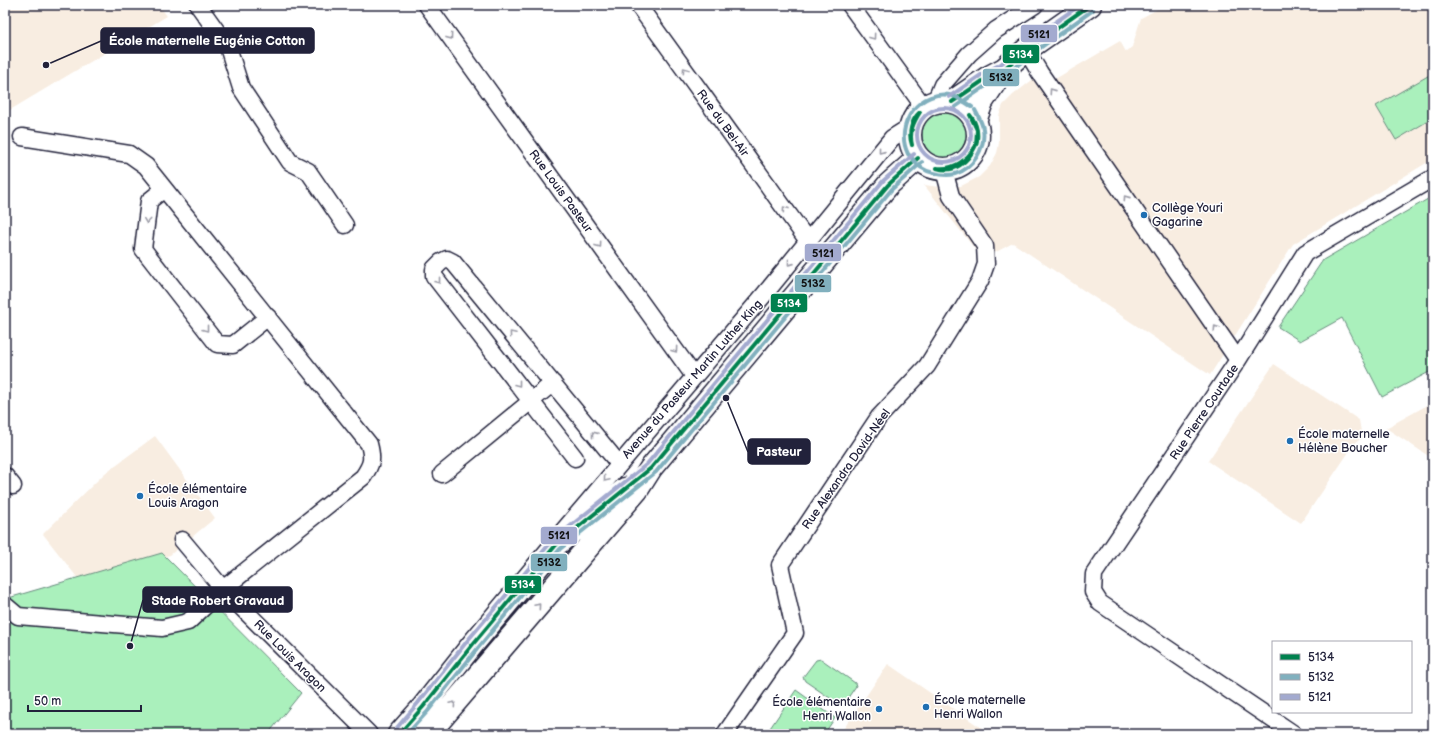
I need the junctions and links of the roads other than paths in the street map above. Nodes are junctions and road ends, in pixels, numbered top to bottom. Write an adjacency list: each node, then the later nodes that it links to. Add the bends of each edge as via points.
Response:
1 (198, 5): 17 (street, via 228,48 241,88 290,162 308,171)
2 (427, 5): 21 (street, Rue Louis Pasteur, one-way to 21)
3 (638, 5): 18 (street, Rue du Bel-Air, one-way to 3)
4 (850, 5): 9 (street, one-way to 9)
5 (1035, 5): 9 (street, Avenue du Pasteur Martin Luther King, via 996,30 969,54 942,85)
6 (1090, 5): 7 (street, Avenue du Pasteur Martin Luther King)
7 (1026, 50): 8 (street, Avenue du Pasteur Martin Luther King); 20 (street, one-way to 7)
8 (1004, 69): 9 (street, Avenue du Pasteur Martin Luther King); 10 (street, Avenue du Pasteur Martin Luther King, via 982,102)
9 (937, 104): 10 (street, via 961,106); 11 (street, Avenue du Pasteur Martin Luther King, via 916,115)
10 (975, 121): 14 (street, Avenue du Pasteur Martin Luther King, via 978,140 970,158 962,164)
11 (911, 126): 13 (street, via 912,148); 18 (street, Avenue du Pasteur Martin Luther King, one-way to 18, via 892,138)
12 (22, 137): 16 (street, via 129,154 146,166)
13 (918, 158): 14 (street, via 925,164); 26 (street, Avenue du Pasteur Martin Luther King, via 888,185)
14 (944, 170): 36 (street, Rue Alexandra David-Néel, via 951,196 985,246 986,264 980,281 927,366 879,417 780,565 794,633)
15 (1433, 178): 20 (street, Rue Pierre Courtade, via 1305,253)
16 (164, 189): 19 (street); 19 (street, one-way to 19, via 149,201 143,249 217,344 233,345)
17 (345, 225)
18 (808, 241): 21 (street, Avenue du Pasteur Martin Luther King, one-way to 21)
19 (268, 317): 30 (street, via 369,444 371,466 363,477)
20 (1238, 360): 32 (street, Rue Pierre Courtade, via 1094,574 1093,592 1100,603)
21 (694, 376): 25 (street, Avenue du Pasteur Martin Luther King)
22 (553, 383): 23 (street); 23 (street, one-way to 23, via 453,262 447,259 441,262 434,269 434,276); 25 (street, one-way to 22)
23 (532, 401): 24 (street); 27 (street)
24 (575, 458)
25 (619, 464): 29 (street, Avenue du Pasteur Martin Luther King, one-way to 29, via 564,529)
26 (651, 468): 29 (street, Avenue du Pasteur Martin Luther King); 35 (street, Avenue du Pasteur Martin Luther King, one-way to 26, via 637,490)
27 (442, 474)
28 (182, 540): 30 (street, Rue Louis Aragon)
29 (556, 545): 34 (street, Avenue du Pasteur Martin Luther King)
30 (223, 589): 31 (street, via 188,622 162,628 18,616); 33 (street, Rue Louis Aragon)
31 (5, 605)
32 (1288, 732)
33 (369, 734)
34 (399, 734)
35 (428, 734)
36 (725, 734)

